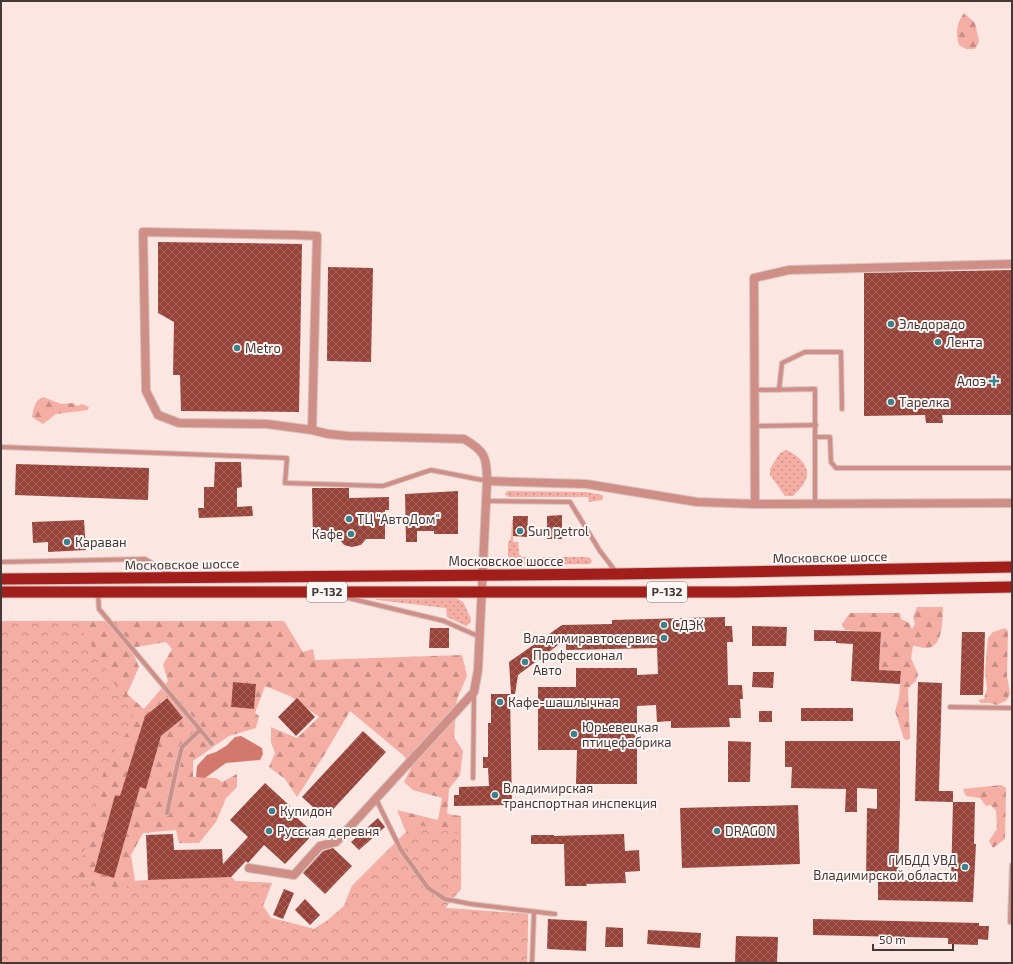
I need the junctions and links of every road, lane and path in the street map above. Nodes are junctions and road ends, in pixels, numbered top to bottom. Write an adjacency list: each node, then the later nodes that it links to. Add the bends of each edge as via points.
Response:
1 (1012, 264): 2 (street, via 789,270 754,278)
2 (755, 390): 3 (lane); 6 (street)
3 (778, 390): 4 (lane, via 782,363 804,352 841,352); 5 (lane, via 815,389)
4 (842, 409)
5 (816, 425): 6 (lane); 8 (lane)
6 (755, 426): 15 (street)
7 (312, 430): 7 (street, via 267,424 179,424 158,415 146,391 143,232 317,236); 11 (street, via 348,436 464,439 477,446 487,461)
8 (815, 437): 10 (lane, via 830,437 830,462 836,468); 13 (lane)
9 (1, 447): 11 (lane, via 287,458 285,482 384,486 431,470)
10 (1012, 468)
11 (487, 481): 12 (street); 15 (street, via 586,484 682,500)
12 (486, 501): 18 (street); 19 (lane, via 570,502 600,551)
13 (815, 503): 14 (street); 15 (street)
14 (1012, 503)
15 (755, 504)
16 (1, 562): 20 (lane, via 144,559)
17 (1012, 567): 19 (highway, Московское шоссе / Р-132)
18 (483, 574): 19 (highway, Московское шоссе / Р-132); 20 (highway, Московское шоссе / Р-132); 23 (street)
19 (618, 574)
20 (177, 578): 21 (highway, Московское шоссе / Р-132)
21 (1, 579)
22 (1012, 587): 23 (highway, Московское шоссе / Р-132, via 734,592)
23 (482, 591): 26 (highway, Московское шоссе / Р-132); 27 (street)
24 (1, 592): 25 (highway, Московское шоссе / Р-132)
25 (98, 592): 26 (highway, Московское шоссе / Р-132); 31 (lane, via 99,610)
26 (312, 592): 27 (lane, via 444,620)
27 (480, 637): 28 (street)
28 (474, 692): 33 (lane); 34 (street)
29 (950, 707): 30 (lane)
30 (1012, 708)
31 (200, 730): 32 (lane); 35 (lane, via 182,747)
32 (212, 744)
33 (473, 778)
34 (376, 799): 37 (street, via 336,842 320,846 294,875); 38 (lane, via 401,850 428,888 445,899)
35 (167, 813)
36 (1012, 865): 40 (lane)
37 (250, 868)
38 (534, 912): 39 (lane); 41 (lane)
39 (554, 914)
40 (1010, 922)
41 (532, 963)

